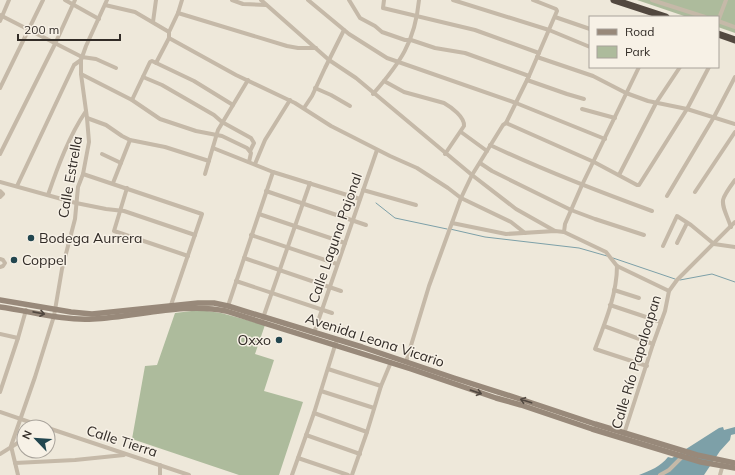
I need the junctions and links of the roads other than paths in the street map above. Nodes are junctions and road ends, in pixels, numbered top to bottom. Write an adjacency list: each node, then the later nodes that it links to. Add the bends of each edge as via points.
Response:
1 (9, 0): 22 (street)
2 (43, 0): 34 (street)
3 (65, 0): 19 (street)
4 (75, 0): 19 (street)
5 (107, 0): 20 (street, Calle Estrella)
6 (156, 0): 31 (street)
7 (182, 0): 21 (street)
8 (232, 0): 18 (street, via 243,4)
9 (308, 0): 35 (street)
10 (384, 0): 23 (street, via 383,8)
11 (419, 0): 23 (street)
12 (453, 0): 36 (street)
13 (532, 0): 26 (street, via 556,8)
14 (614, 0): 24 (highway)
15 (652, 0): 25 (street)
16 (726, 0): 27 (street)
17 (351, 1): 40 (street, via 363,20 382,32)
18 (264, 2): 44 (street)
19 (73, 5): 28 (street); 42 (street)
20 (105, 5): 28 (street, Calle Estrella); 31 (street, via 135,12)
21 (178, 13): 37 (street); 44 (street, via 288,46)
22 (1, 15): 29 (street); 34 (street)
23 (418, 16): 40 (street); 45 (street, via 475,30)
24 (663, 16)
25 (703, 16)
26 (555, 17): 33 (street); 36 (street)
27 (719, 18)
28 (99, 19): 46 (street, Calle Estrella)
29 (0, 21)
30 (719, 21): 32 (street)
31 (153, 22): 37 (street)
32 (735, 27)
33 (589, 29)
34 (28, 30): 42 (street); 60 (street)
35 (344, 30): 47 (street); 49 (street)
36 (549, 30): 43 (street); 45 (street)
37 (169, 32): 39 (street)
38 (719, 34): 41 (highway)
39 (169, 38): 48 (street); 58 (street)
40 (411, 40): 49 (street); 57 (street, via 435,48 466,53)
41 (735, 40)
42 (55, 44): 46 (street); 91 (street)
43 (589, 47)
44 (316, 48): 47 (street)
45 (538, 55): 57 (street); 62 (street, via 593,76)
46 (82, 58): 50 (street, via 96,59); 54 (street, Calle Estrella); 110 (street, via 74,65)
47 (329, 60): 61 (street); 63 (street, via 356,78)
48 (156, 63): 55 (street, via 151,61); 69 (street, via 194,81)
49 (398, 63): 59 (street); 67 (street)
50 (116, 68)
51 (638, 68): 62 (street)
52 (679, 68): 68 (street)
53 (708, 68): 73 (street)
54 (81, 74): 65 (street); 74 (street, Calle Estrella)
55 (143, 77): 65 (street); 78 (street, via 214,115)
56 (735, 77): 75 (street)
57 (528, 78): 64 (street); 67 (street)
58 (248, 80): 66 (street); 69 (street)
59 (384, 81): 63 (street); 81 (street, via 404,92 449,106 462,118 464,123)
60 (0, 88)
61 (315, 88): 70 (street); 71 (street)
62 (626, 93): 68 (street); 77 (street)
63 (373, 94): 93 (street)
64 (584, 98)
65 (132, 100): 83 (street, via 160,119 196,131)
66 (290, 100): 71 (street); 99 (street, via 265,140)
67 (516, 103): 79 (street); 84 (street)
68 (656, 103): 73 (street); 104 (street)
69 (233, 105): 78 (street)
70 (350, 106)
71 (304, 108): 88 (street, via 331,126)
72 (582, 109): 77 (street)
73 (687, 110): 75 (street); 104 (street, via 640,184 637,185)
74 (86, 111): 76 (street, Calle Estrella); 116 (street, via 66,148)
75 (714, 117): 80 (street); 117 (street)
76 (87, 118): 85 (street, via 106,125); 101 (street, Calle Estrella, via 89,142)
77 (615, 118): 84 (street)
78 (222, 122): 83 (street); 89 (street, via 251,138 254,143)
79 (506, 123): 86 (street); 96 (street)
80 (735, 124)
81 (461, 132): 90 (street); 93 (street)
82 (735, 132): 115 (street)
83 (216, 134): 87 (street); 89 (street)
84 (605, 139): 96 (street)
85 (130, 140): 94 (street, via 165,147); 97 (street)
86 (490, 145): 90 (street); 109 (street)
87 (213, 148): 94 (street); 95 (street)
88 (377, 150): 112 (street, Calle Laguna Pajonal); 119 (street, via 417,168)
89 (250, 151): 95 (street)
90 (487, 151): 98 (street)
91 (0, 154)
92 (102, 154): 97 (street)
93 (445, 154): 103 (street)
94 (209, 161): 102 (street)
95 (250, 162): 99 (street)
96 (594, 162): 104 (street); 109 (street)
97 (121, 163): 108 (street)
98 (480, 163): 103 (street); 124 (street)
99 (255, 164): 100 (street)
100 (273, 172): 107 (street); 114 (street)
101 (83, 174): 108 (street); 121 (street, Calle Estrella)
102 (205, 174)
103 (472, 175): 119 (street); 135 (street, via 516,209)
104 (619, 175)
105 (735, 180): 134 (street, via 722,202)
106 (0, 182): 110 (street)
107 (310, 182): 120 (street); 122 (street)
108 (113, 183): 111 (street)
109 (582, 185): 124 (street); 126 (street)
110 (17, 186): 116 (street)
111 (128, 188): 125 (street); 138 (street, via 202,214)
112 (363, 190): 120 (street, Calle Laguna Pajonal); 123 (street)
113 (0, 191): 118 (street, via 3,194)
114 (266, 191): 122 (street); 127 (street)
115 (696, 192)
116 (48, 195): 121 (street)
117 (667, 196)
118 (0, 197)
119 (461, 198): 130 (street); 137 (street, via 511,222)
120 (360, 199): 128 (street, Calle Laguna Pajonal)
121 (76, 203): 125 (street); 168 (street, Calle Estrella, via 75,219 62,269)
122 (302, 203): 128 (street); 133 (street)
123 (416, 205)
124 (571, 210): 136 (street); 140 (street)
125 (120, 211): 138 (street); 147 (street, via 114,231)
126 (652, 211)
127 (259, 214): 133 (street); 139 (street)
128 (352, 220): 132 (street); 141 (street, Calle Laguna Pajonal)
129 (735, 222): 134 (street, Calle Río Papaloapan)
130 (452, 223): 137 (street, via 506,234); 179 (street)
131 (687, 223): 142 (street); 143 (street); 144 (street, via 677,216)
132 (366, 225)
133 (295, 226): 141 (street); 146 (street)
134 (731, 226): 143 (street, Calle Río Papaloapan)
135 (555, 231): 136 (street); 137 (street)
136 (564, 232): 151 (street, via 606,252)
137 (525, 233)
138 (195, 235): 147 (street)
139 (251, 235): 146 (street); 148 (street)
140 (644, 236)
141 (345, 243): 150 (street, Calle Laguna Pajonal)
142 (677, 243)
143 (714, 244): 145 (street); 158 (street, Calle Río Papaloapan)
144 (663, 246)
145 (735, 247)
146 (288, 248): 150 (street); 153 (street)
147 (188, 256): 162 (street)
148 (244, 258): 153 (street); 154 (street)
149 (0, 259): 152 (street, via 4,264)
150 (337, 264): 155 (street, Calle Laguna Pajonal)
151 (617, 266): 156 (street); 158 (street)
152 (0, 267)
153 (280, 270): 155 (street); 159 (street)
154 (236, 281): 159 (street); 164 (street)
155 (330, 287): 157 (street); 167 (street, Calle Laguna Pajonal)
156 (614, 290): 160 (street); 163 (street)
157 (341, 291)
158 (669, 291): 171 (street, Calle Río Papaloapan)
159 (272, 293): 167 (street); 170 (street)
160 (639, 298)
161 (0, 300): 168 (street, Avenida Leona Vicario)
162 (171, 305): 164 (street, Avenida Leona Vicario, via 205,302); 168 (street, Avenida Leona Vicario, via 92,314)
163 (610, 305): 171 (street); 172 (street)
164 (228, 306): 170 (street, Avenida Leona Vicario)
165 (0, 307): 166 (street, Avenida Leona Vicario)
166 (26, 310): 168 (street, Avenida Leona Vicario, one-way to 168); 175 (street)
167 (322, 310): 169 (street); 173 (street, Calle Laguna Pajonal)
168 (55, 313): 170 (street, Avenida Leona Vicario, via 68,318 92,319 209,308); 188 (street, Calle Estrella)
169 (332, 313)
170 (263, 319): 173 (street, Avenida Leona Vicario); 176 (street, Avenida Leona Vicario)
171 (661, 322): 177 (street, Calle Río Papaloapan)
172 (604, 326): 177 (street); 180 (street, via 595,349)
173 (314, 333): 176 (street, Avenida Leona Vicario)
174 (0, 334): 175 (street)
175 (18, 338): 184 (street)
176 (336, 342): 178 (street, Avenida Leona Vicario); 179 (street, Avenida Leona Vicario); 181 (street)
177 (653, 344): 180 (street, Calle Río Papaloapan)
178 (391, 362): 182 (street); 192 (street, Avenida Leona Vicario, one-way to 192, via 491,397)
179 (406, 362): 192 (street, Avenida Leona Vicario, one-way to 179)
180 (647, 366): 192 (street, Calle Río Papaloapan)
181 (328, 369): 182 (street); 183 (street)
182 (381, 386): 185 (street)
183 (321, 390): 185 (street); 187 (street)
184 (0, 392)
185 (374, 408): 190 (street)
186 (0, 412): 188 (street)
187 (314, 413): 190 (street); 191 (street)
188 (20, 418): 194 (street, Calle Estrella)
189 (56, 432): 198 (street, Calle Tierra)
190 (368, 432): 196 (street)
191 (306, 435): 196 (street); 199 (street)
192 (624, 436): 197 (street, Avenida Leona Vicario)
193 (16, 443): 194 (street)
194 (11, 446): 195 (street); 201 (street)
195 (0, 454)
196 (360, 454): 210 (street)
197 (684, 454): 202 (street, Avenida Leona Vicario); 211 (street, via 669,470)
198 (127, 455): 201 (street); 203 (street, Calle Tierra)
199 (298, 458): 208 (street); 209 (street)
200 (735, 462): 202 (street, Avenida Leona Vicario)
201 (15, 464): 205 (street)
202 (724, 464): 204 (street, Avenida Leona Vicario); 212 (street)
203 (160, 465): 206 (street); 207 (street, Calle Tierra)
204 (735, 468)
205 (18, 475)
206 (160, 475)
207 (189, 475)
208 (292, 475)
209 (348, 475)
210 (352, 475)
211 (660, 475)
212 (720, 475)

